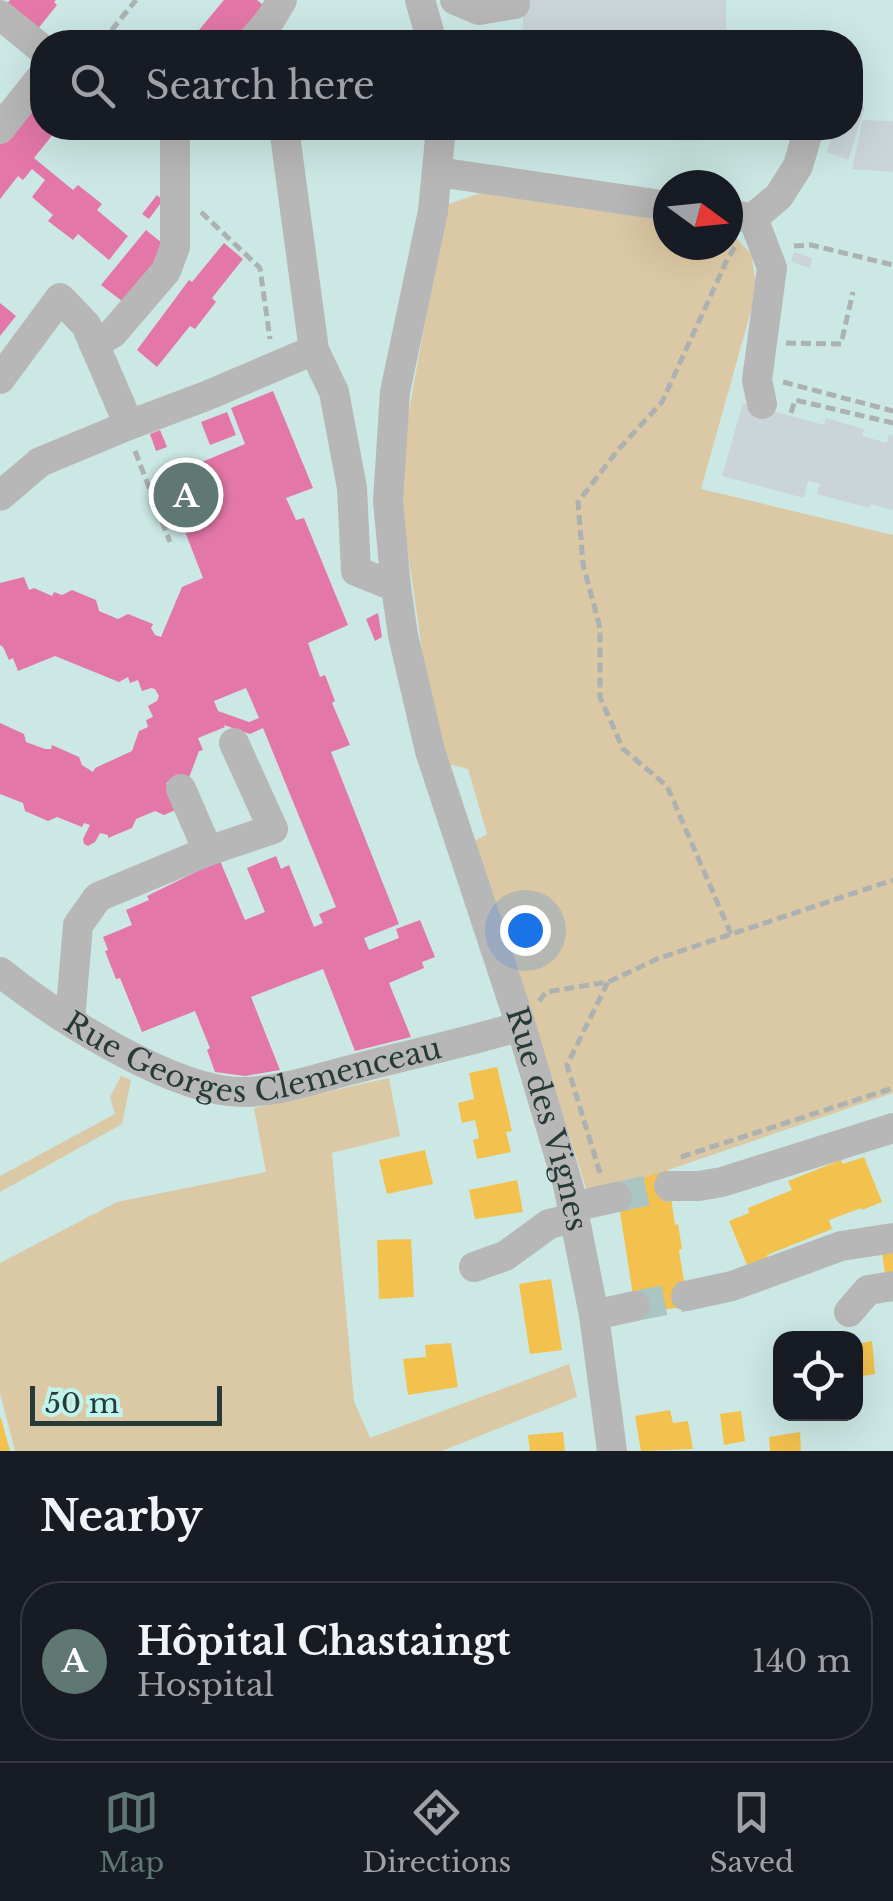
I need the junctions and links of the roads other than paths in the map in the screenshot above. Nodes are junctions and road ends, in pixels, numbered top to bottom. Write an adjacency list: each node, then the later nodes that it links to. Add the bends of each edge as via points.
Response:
1 (420, 0): 5 (street)
2 (454, 0): 3 (street, via 480,10)
3 (515, 4)
4 (4, 25): 6 (street)
5 (429, 30)
6 (30, 41)
7 (30, 91): 8 (street)
8 (0, 129)
9 (175, 140): 17 (street, via 176,247 166,271 113,333)
10 (286, 140): 18 (street)
11 (440, 140): 13 (street, Rue des Vignes)
12 (806, 140): 15 (street, via 779,196)
13 (438, 172): 14 (street); 23 (street, Rue des Vignes, via 395,392 388,500)
14 (653, 204)
15 (743, 214)
16 (743, 220): 20 (street, via 772,268 756,380)
17 (94, 344): 19 (street, via 60,298); 21 (street)
18 (314, 350): 21 (street); 23 (street, via 334,392 352,488 356,571)
19 (0, 379)
20 (776, 399)
21 (130, 432): 22 (street, via 40,462)
22 (0, 496)
23 (396, 587): 29 (street, Rue des Vignes, via 430,751)
24 (234, 743): 26 (street, via 273,829)
25 (181, 789): 26 (street)
26 (208, 851): 28 (street, via 98,897 78,925)
27 (0, 972): 28 (street, Rue Georges Clemenceau)
28 (70, 1020): 29 (street, Rue Georges Clemenceau, via 168,1073 243,1092)
29 (522, 1026): 33 (street, Rue des Vignes)
30 (893, 1128): 31 (street, via 722,1182 699,1186)
31 (671, 1173)
32 (614, 1186): 33 (street)
33 (573, 1212): 35 (street, via 505,1256); 40 (street, Rue des Vignes)
34 (893, 1238): 37 (street, via 841,1246)
35 (474, 1267)
36 (893, 1286): 39 (street, via 868,1290)
37 (686, 1296)
38 (634, 1306): 40 (street)
39 (848, 1312)
40 (594, 1315): 41 (street, Rue des Vignes)
41 (612, 1451)

